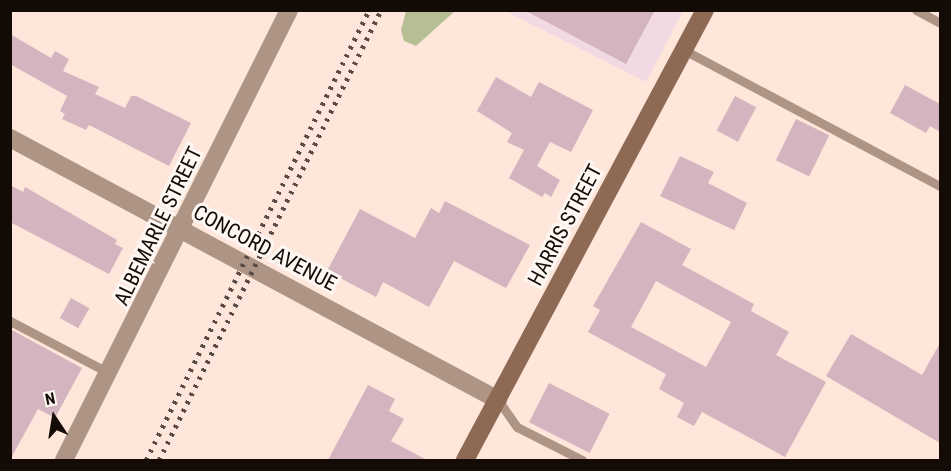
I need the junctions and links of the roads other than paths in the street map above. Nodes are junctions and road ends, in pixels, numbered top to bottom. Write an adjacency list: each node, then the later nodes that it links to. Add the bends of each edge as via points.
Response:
1 (289, 10): 8 (street, ALBEMARLE STREET)
2 (705, 10): 5 (street, HARRIS STREET)
3 (916, 10): 4 (lane)
4 (940, 23)
5 (684, 51): 7 (lane); 11 (street, HARRIS STREET)
6 (10, 138): 8 (street, CONCORD AVENUE)
7 (940, 186)
8 (183, 230): 10 (street, ALBEMARLE STREET); 11 (street, CONCORD AVENUE)
9 (10, 321): 10 (lane)
10 (110, 374): 12 (street, ALBEMARLE STREET)
11 (498, 400): 13 (street, HARRIS STREET); 14 (lane, via 518,427)
12 (64, 460)
13 (465, 460)
14 (582, 460)

